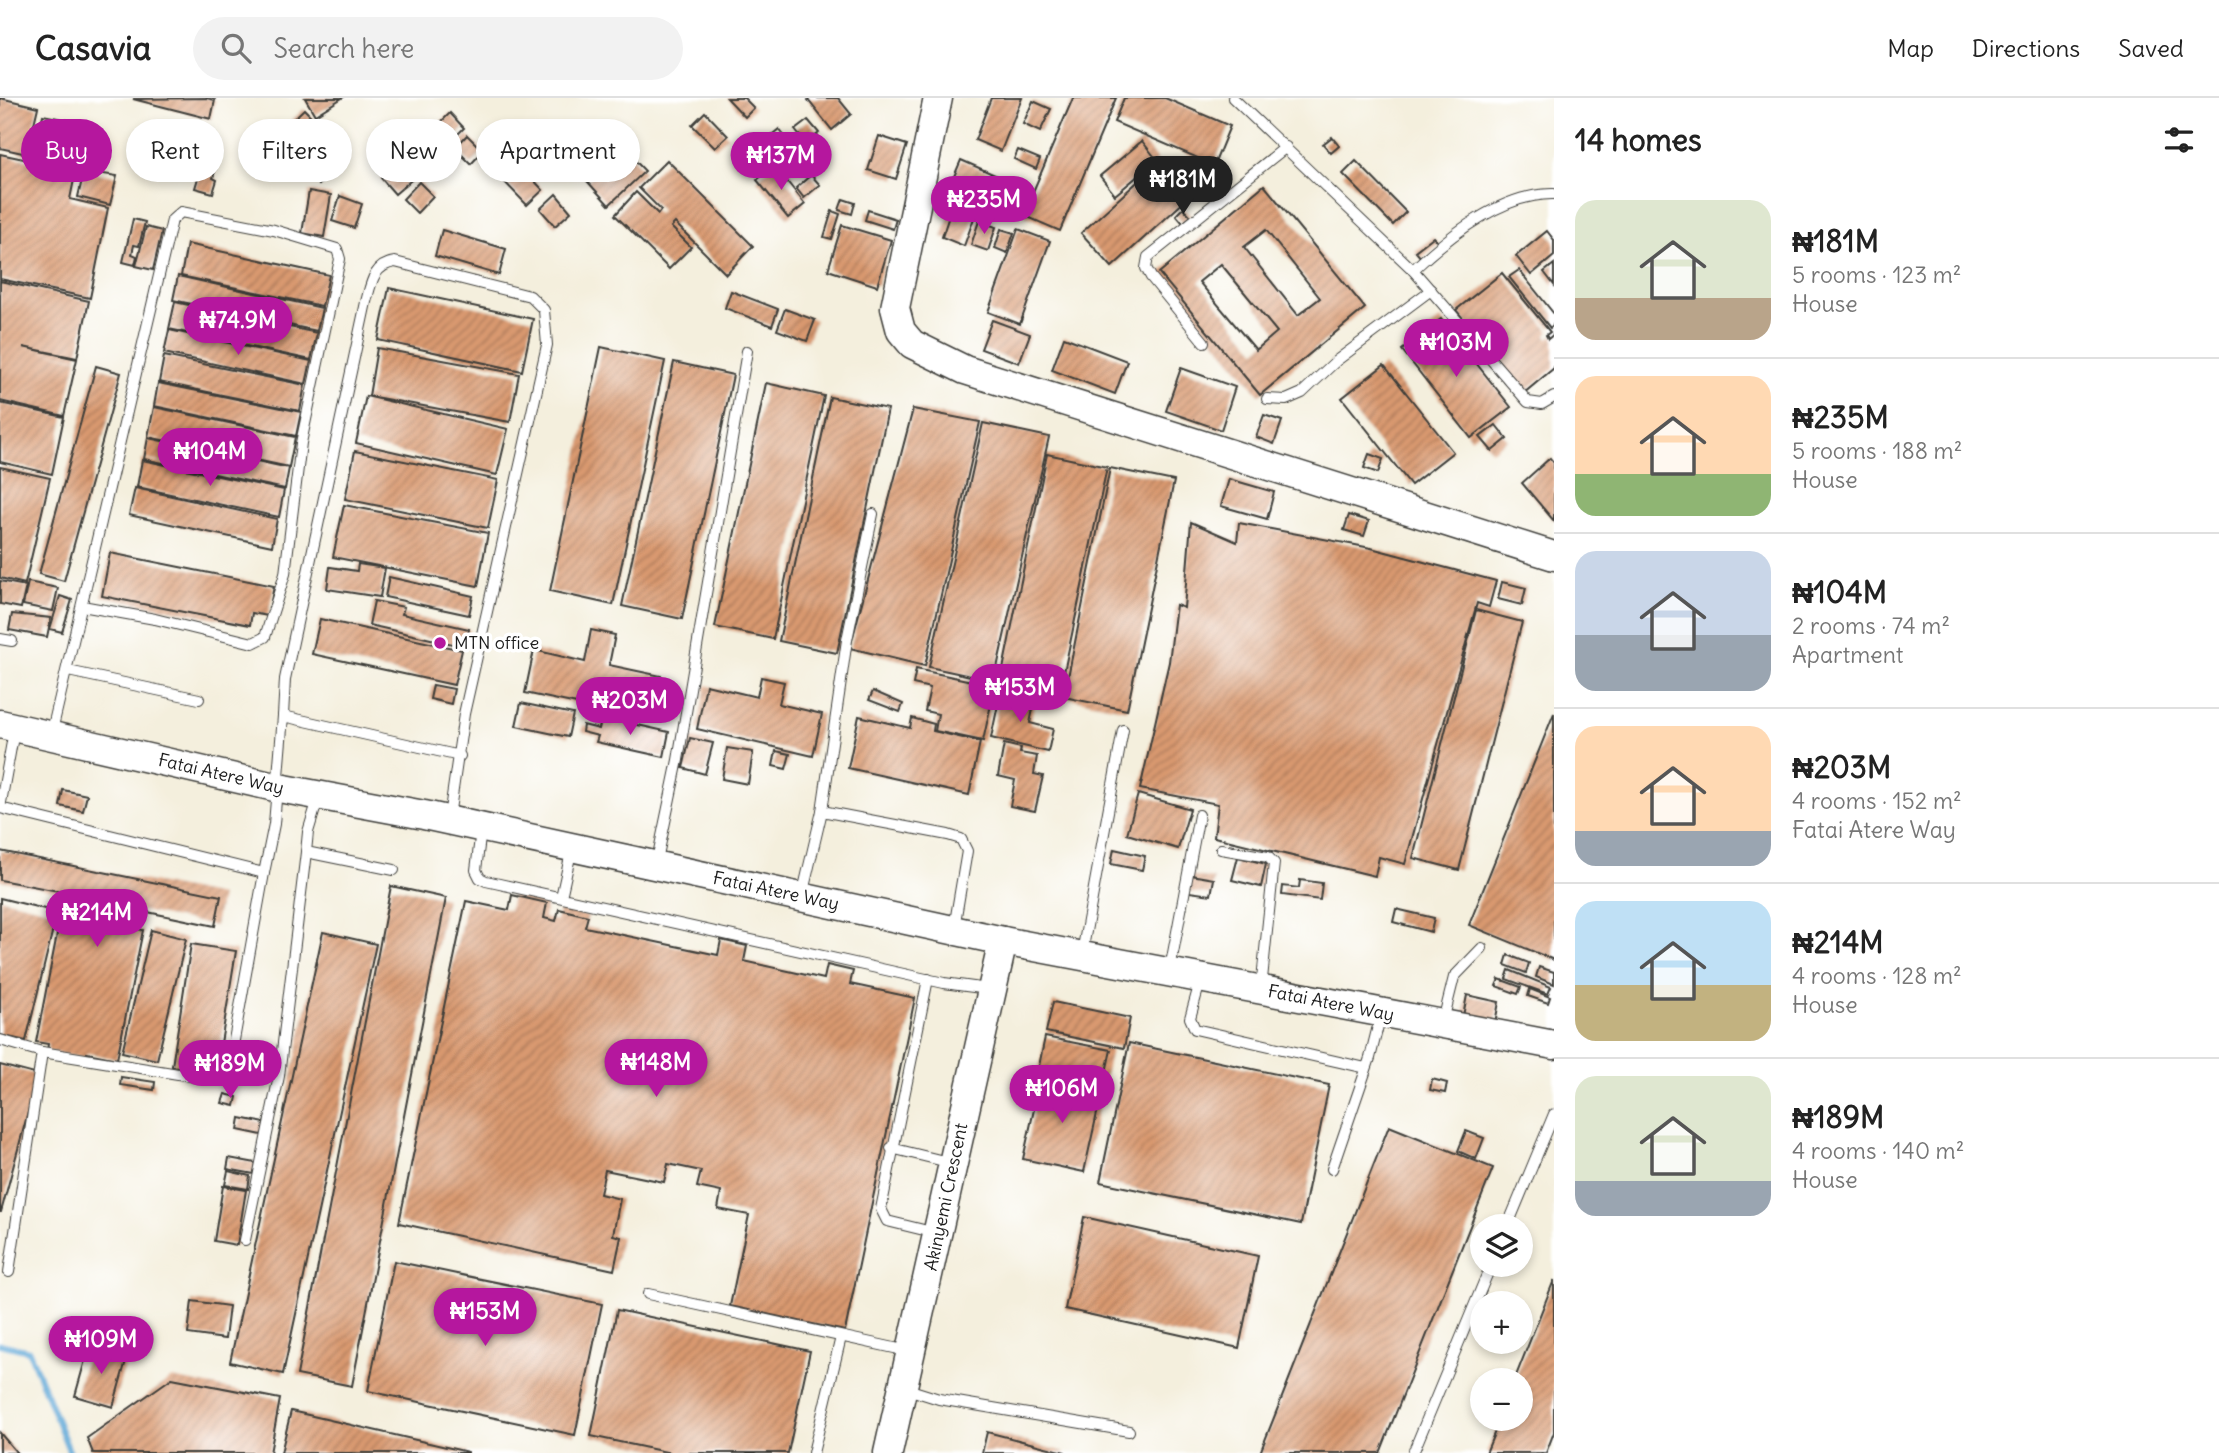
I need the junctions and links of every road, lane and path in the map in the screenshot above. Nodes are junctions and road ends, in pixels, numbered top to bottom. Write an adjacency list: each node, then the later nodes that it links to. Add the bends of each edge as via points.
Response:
1 (938, 98): 12 (street, via 895,308 901,331 912,344 965,370)
2 (1233, 98): 3 (lane)
3 (1286, 147): 5 (lane); 7 (lane, via 1148,257 1146,268 1151,277)
4 (1554, 194): 5 (lane, via 1513,201 1485,216)
5 (1413, 270): 6 (lane)
6 (1431, 290): 9 (lane, via 1528,402 1542,404); 10 (lane, via 1336,361 1302,393 1286,401)
7 (1204, 342)
8 (747, 351): 33 (lane)
9 (1554, 397)
10 (1266, 399)
11 (873, 514): 26 (lane, via 847,640)
12 (1554, 556)
13 (82, 606): 13 (lane, via 172,220 181,212 274,230 337,249 340,259 301,443 285,574 265,638 253,643); 16 (lane)
14 (0, 639): 15 (lane)
15 (12, 641)
16 (68, 671): 17 (lane); 21 (lane)
17 (198, 699)
18 (284, 716): 22 (lane); 22 (lane, via 285,679 366,302 377,271 395,262 530,296 544,310 547,323 547,345 464,714); 23 (lane)
19 (8, 726): 21 (street, Fatai Atere Way); 25 (lane)
20 (1123, 730): 41 (lane)
21 (51, 736): 23 (street, Fatai Atere Way)
22 (460, 756): 28 (lane)
23 (279, 788): 24 (street, Fatai Atere Way); 35 (lane)
24 (319, 795): 28 (street, Fatai Atere Way); 32 (lane)
25 (0, 808): 35 (lane)
26 (822, 811): 37 (lane); 38 (lane, via 961,839 967,851)
27 (1199, 815): 42 (lane)
28 (448, 821): 29 (street, Fatai Atere Way)
29 (481, 828): 30 (street, Fatai Atere Way); 36 (lane, via 476,870 480,878)
30 (572, 848): 33 (street, Fatai Atere Way); 36 (lane)
31 (1221, 849): 45 (lane, via 1268,857 1274,863)
32 (306, 852): 34 (lane); 59 (lane, via 279,1076)
33 (656, 865): 37 (street, Fatai Atere Way)
34 (394, 870)
35 (264, 873): 51 (lane, via 229,1068 223,1074 216,1079 203,1078)
36 (561, 897): 44 (lane)
37 (801, 897): 38 (street, Fatai Atere Way)
38 (954, 930): 39 (street, Fatai Atere Way)
39 (1003, 941): 41 (street, Fatai Atere Way); 46 (street, Akinyemi Crescent)
40 (1482, 948): 48 (lane, via 1454,977)
41 (1082, 956): 42 (street, Fatai Atere Way)
42 (1170, 972): 43 (street, Fatai Atere Way)
43 (1201, 978): 45 (street, Fatai Atere Way); 52 (lane, via 1190,1018 1195,1029)
44 (929, 979): 46 (lane); 54 (lane)
45 (1261, 989): 47 (street, Fatai Atere Way)
46 (992, 990): 55 (street, Akinyemi Crescent)
47 (1381, 1013): 48 (street, Fatai Atere Way); 52 (lane)
48 (1442, 1025): 50 (street, Fatai Atere Way)
49 (0, 1040): 51 (lane)
50 (1554, 1045)
51 (42, 1052): 60 (lane)
52 (1366, 1068): 56 (lane)
53 (1554, 1114): 57 (lane)
54 (891, 1148): 55 (lane); 58 (lane, via 881,1215 894,1224)
55 (953, 1164): 58 (street, Akinyemi Crescent)
56 (1332, 1169)
57 (1512, 1214)
58 (938, 1233): 64 (street, Akinyemi Crescent)
59 (245, 1240)
60 (9, 1272)
61 (1486, 1277): 69 (lane)
62 (648, 1294): 63 (lane)
63 (841, 1337): 64 (lane); 67 (lane)
64 (912, 1352): 65 (street, Akinyemi Crescent)
65 (904, 1388): 66 (lane, via 939,1399); 68 (street, Akinyemi Crescent)
66 (1129, 1430)
67 (814, 1453)
68 (888, 1453)
69 (1413, 1453)

